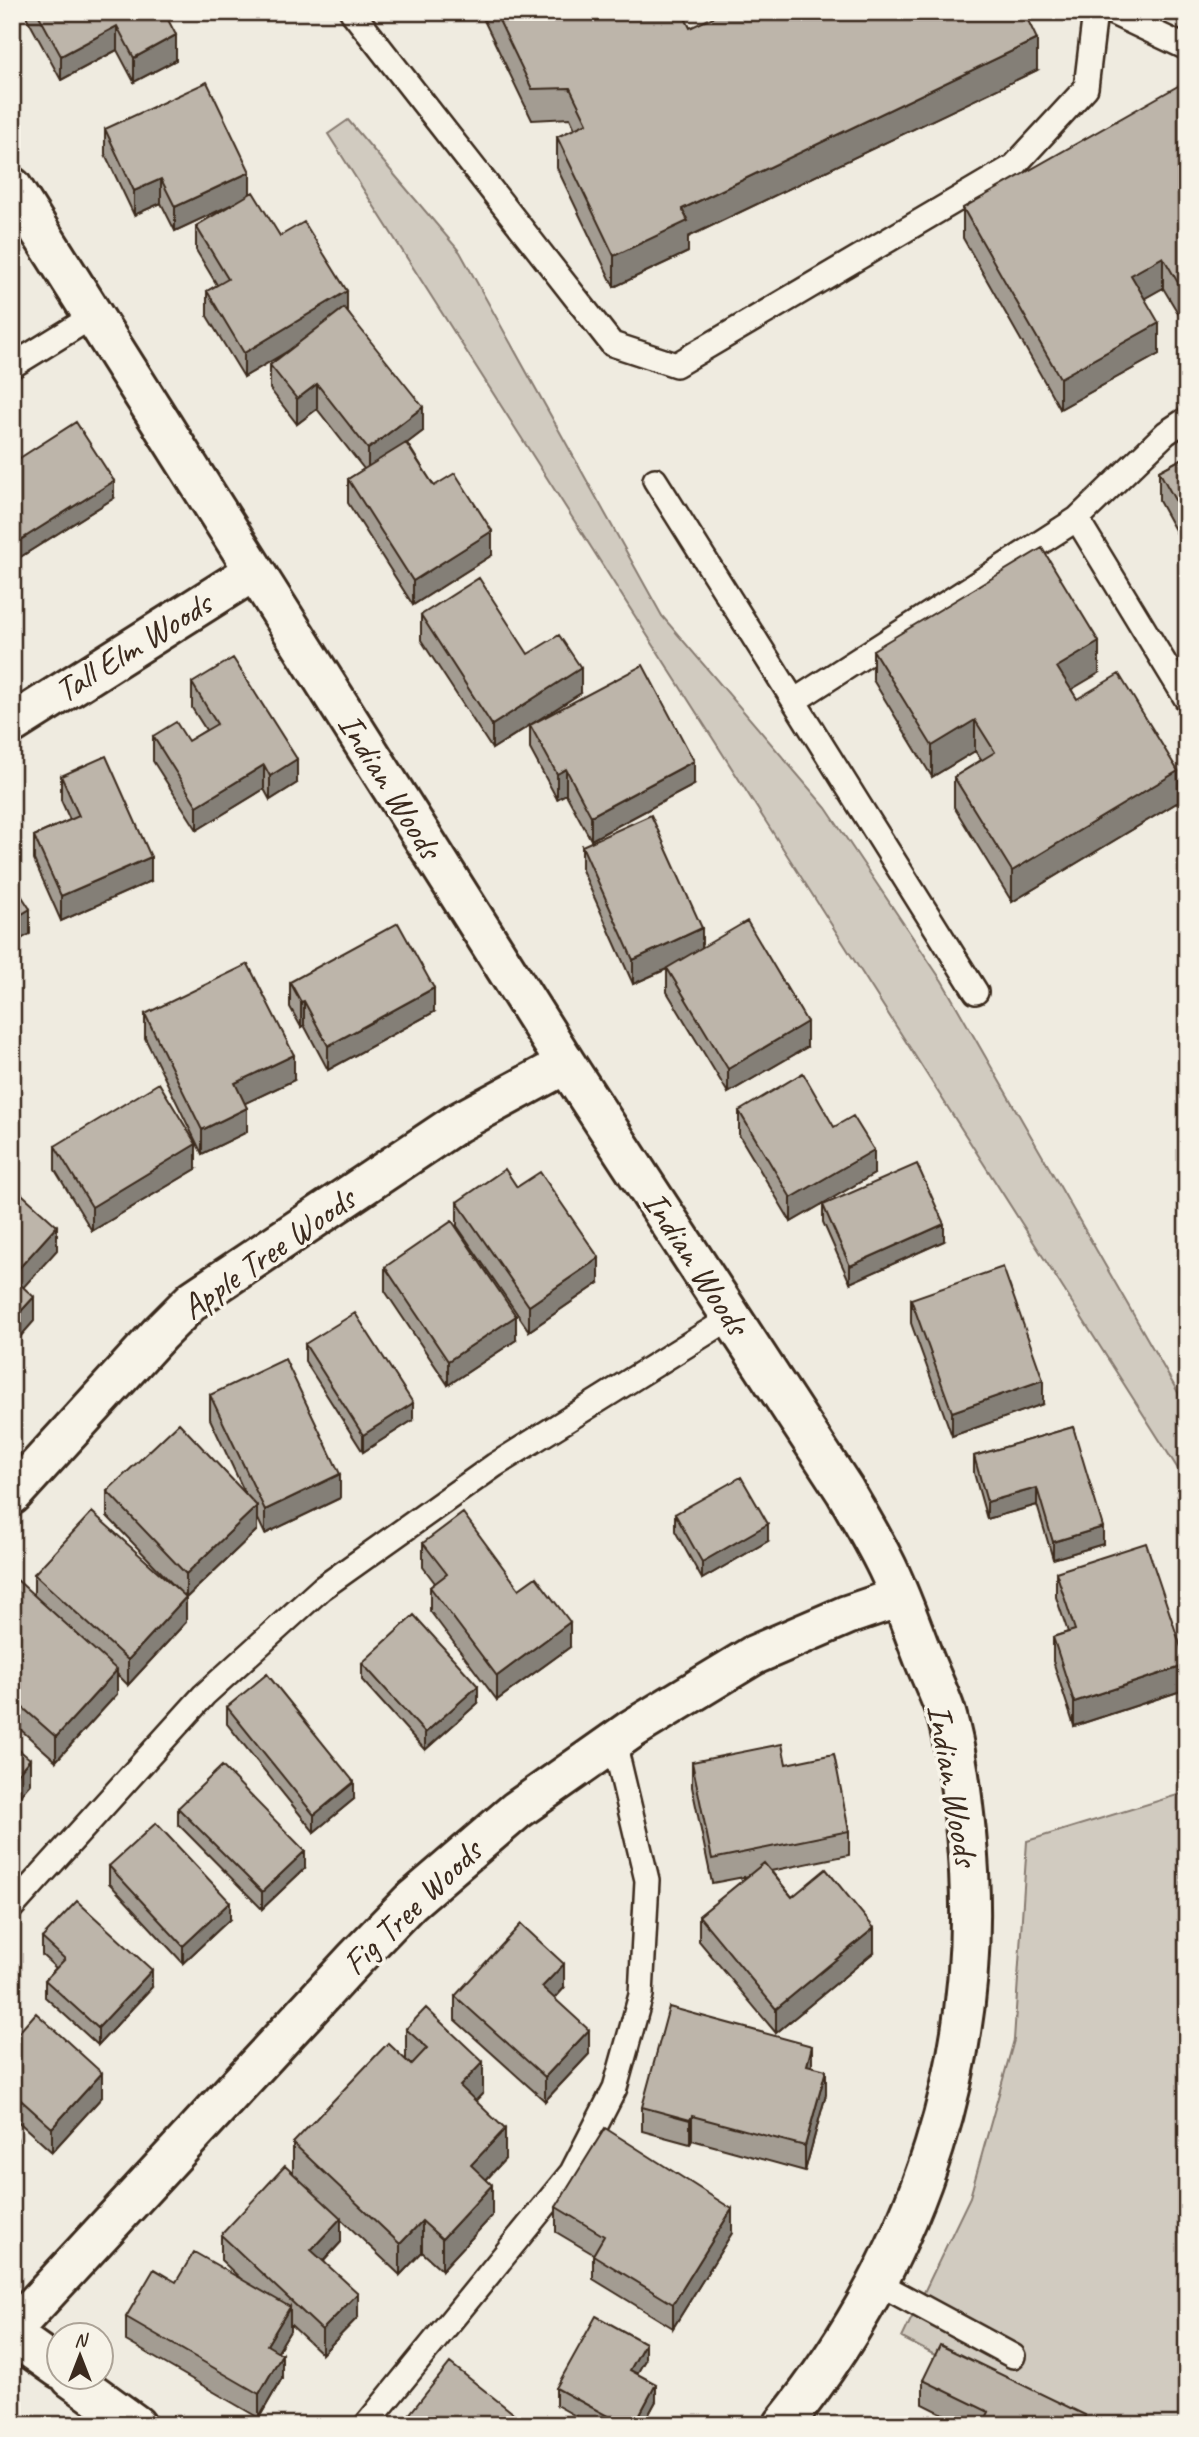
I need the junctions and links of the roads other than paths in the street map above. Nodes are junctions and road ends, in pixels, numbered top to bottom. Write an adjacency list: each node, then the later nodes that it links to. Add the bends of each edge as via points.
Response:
1 (352, 12): 2 (lane, via 612,344 677,365 1014,166 1086,88)
2 (1095, 12)
3 (1111, 12): 4 (lane)
4 (1187, 48)
5 (12, 187): 6 (street, Indian Woods)
6 (93, 316): 7 (lane); 11 (street, Indian Woods)
7 (12, 366)
8 (1187, 419): 10 (lane, via 1166,433)
9 (654, 480): 13 (lane)
10 (1077, 519): 12 (lane); 13 (lane)
11 (254, 571): 14 (street, Tall Elm Woods); 16 (street, Indian Woods)
12 (1187, 700)
13 (794, 701): 15 (lane)
14 (12, 724)
15 (976, 992)
16 (566, 1064): 17 (street, Indian Woods); 18 (street, Apple Tree Woods, via 457,1123 194,1299)
17 (732, 1317): 19 (street, Indian Woods, via 845,1491); 21 (lane, via 495,1465 322,1588 204,1695)
18 (12, 1495)
19 (900, 1597): 20 (street, Fig Tree Woods, via 754,1655); 22 (street, Indian Woods, via 946,1713 960,1782 970,1878 970,1961 960,2043 942,2124 916,2203)
20 (614, 1742): 23 (street, Fig Tree Woods, via 517,1810 410,1902); 28 (lane, via 647,1880 641,1995 615,2088 572,2172)
21 (12, 1907)
22 (878, 2283): 24 (lane); 29 (street, Indian Woods, via 839,2350)
23 (12, 2332): 25 (street)
24 (1013, 2356)
25 (46, 2358)
26 (90, 2392): 27 (street)
27 (136, 2425)
28 (366, 2425)
29 (783, 2425)

